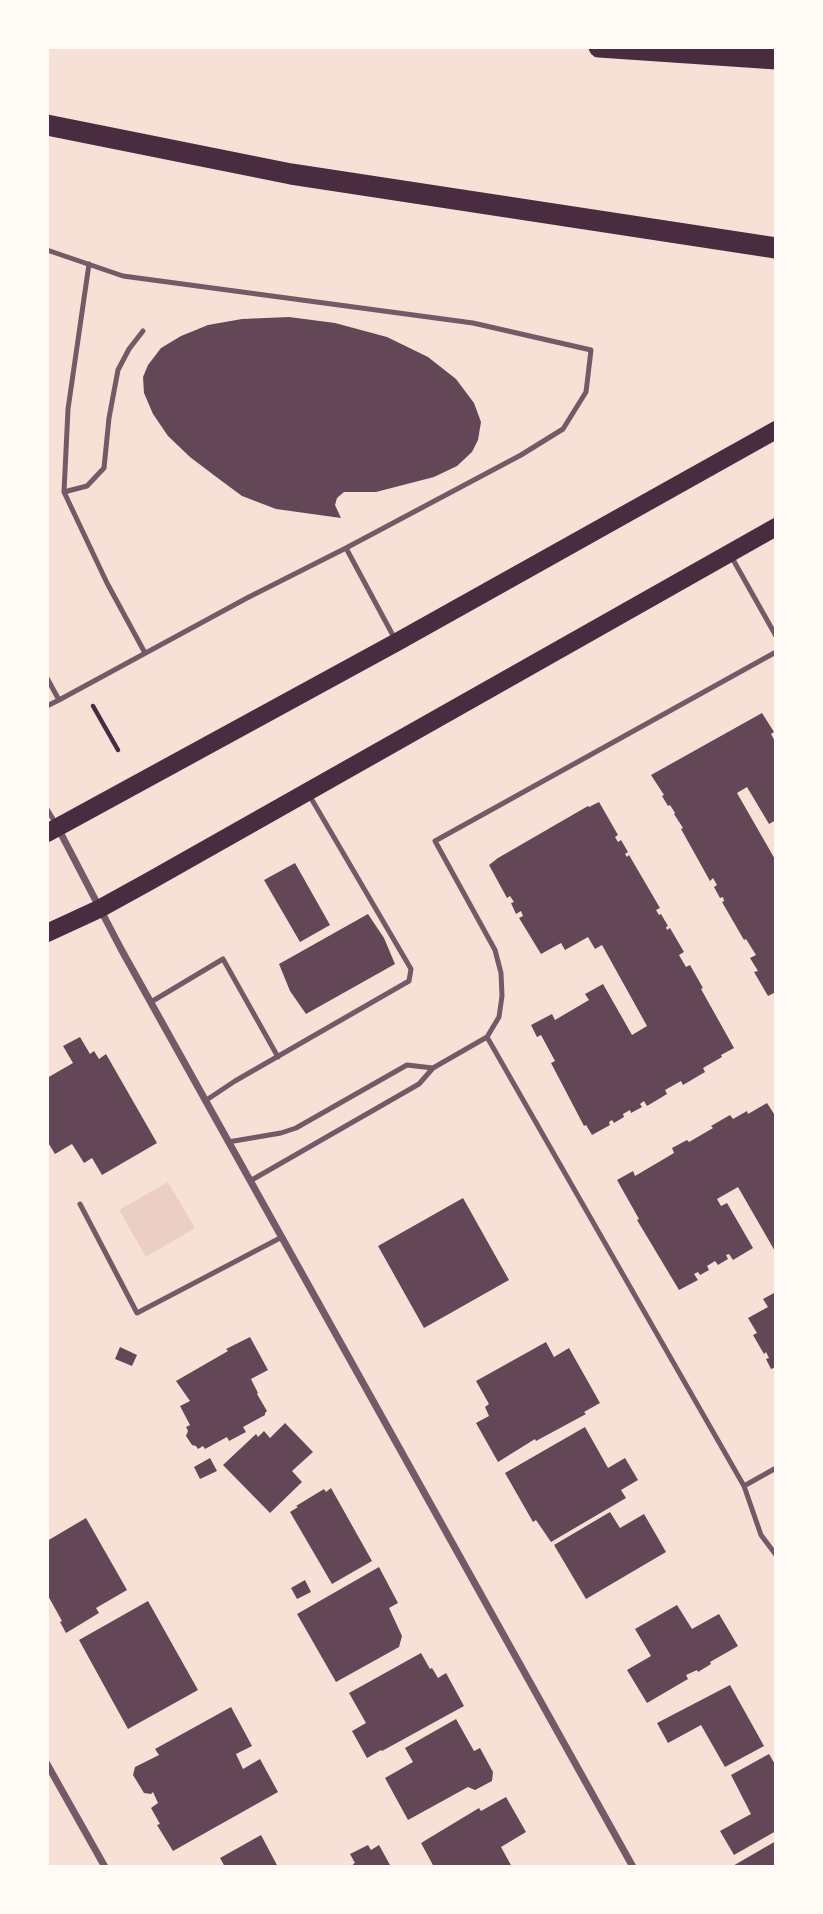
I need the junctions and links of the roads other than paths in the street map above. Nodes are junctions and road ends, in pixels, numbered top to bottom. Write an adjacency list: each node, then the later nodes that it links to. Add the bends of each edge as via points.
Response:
1 (599, 47): 2 (highway)
2 (776, 59)
3 (47, 124): 4 (highway, via 291,174)
4 (776, 248)
5 (47, 250): 6 (lane)
6 (89, 264): 9 (lane, via 68,409); 11 (lane, via 123,276 473,323 591,350 586,392 562,429)
7 (144, 331): 9 (lane, via 118,370 104,468 87,486)
8 (776, 430): 14 (main road)
9 (64, 492): 16 (lane)
10 (776, 527): 12 (main road)
11 (346, 548): 14 (lane); 16 (lane)
12 (730, 553): 13 (lane); 20 (main road)
13 (776, 636)
14 (397, 642): 22 (main road)
15 (776, 652): 26 (lane, via 435,841 495,950 502,996 499,1017)
16 (145, 653): 18 (lane)
17 (47, 678): 18 (lane)
18 (59, 699): 19 (lane)
19 (47, 706)
20 (307, 792): 23 (main road); 27 (lane, via 411,970 409,981)
21 (47, 809): 22 (lane)
22 (52, 830): 23 (street)
23 (99, 909): 24 (main road); 25 (street)
24 (47, 933)
25 (151, 1002): 27 (lane, via 223,959); 29 (street)
26 (487, 1037): 28 (lane); 35 (lane)
27 (278, 1057): 29 (lane)
28 (433, 1068): 30 (lane, via 407,1065 296,1128); 31 (lane, via 419,1084)
29 (205, 1101): 30 (street)
30 (229, 1142): 31 (street)
31 (250, 1181): 33 (street)
32 (80, 1204): 33 (lane, via 137,1313)
33 (282, 1237): 39 (street)
34 (776, 1468): 35 (lane)
35 (744, 1486): 36 (lane, via 761,1535)
36 (776, 1555)
37 (47, 1763): 38 (street)
38 (106, 1867)
39 (633, 1867)

